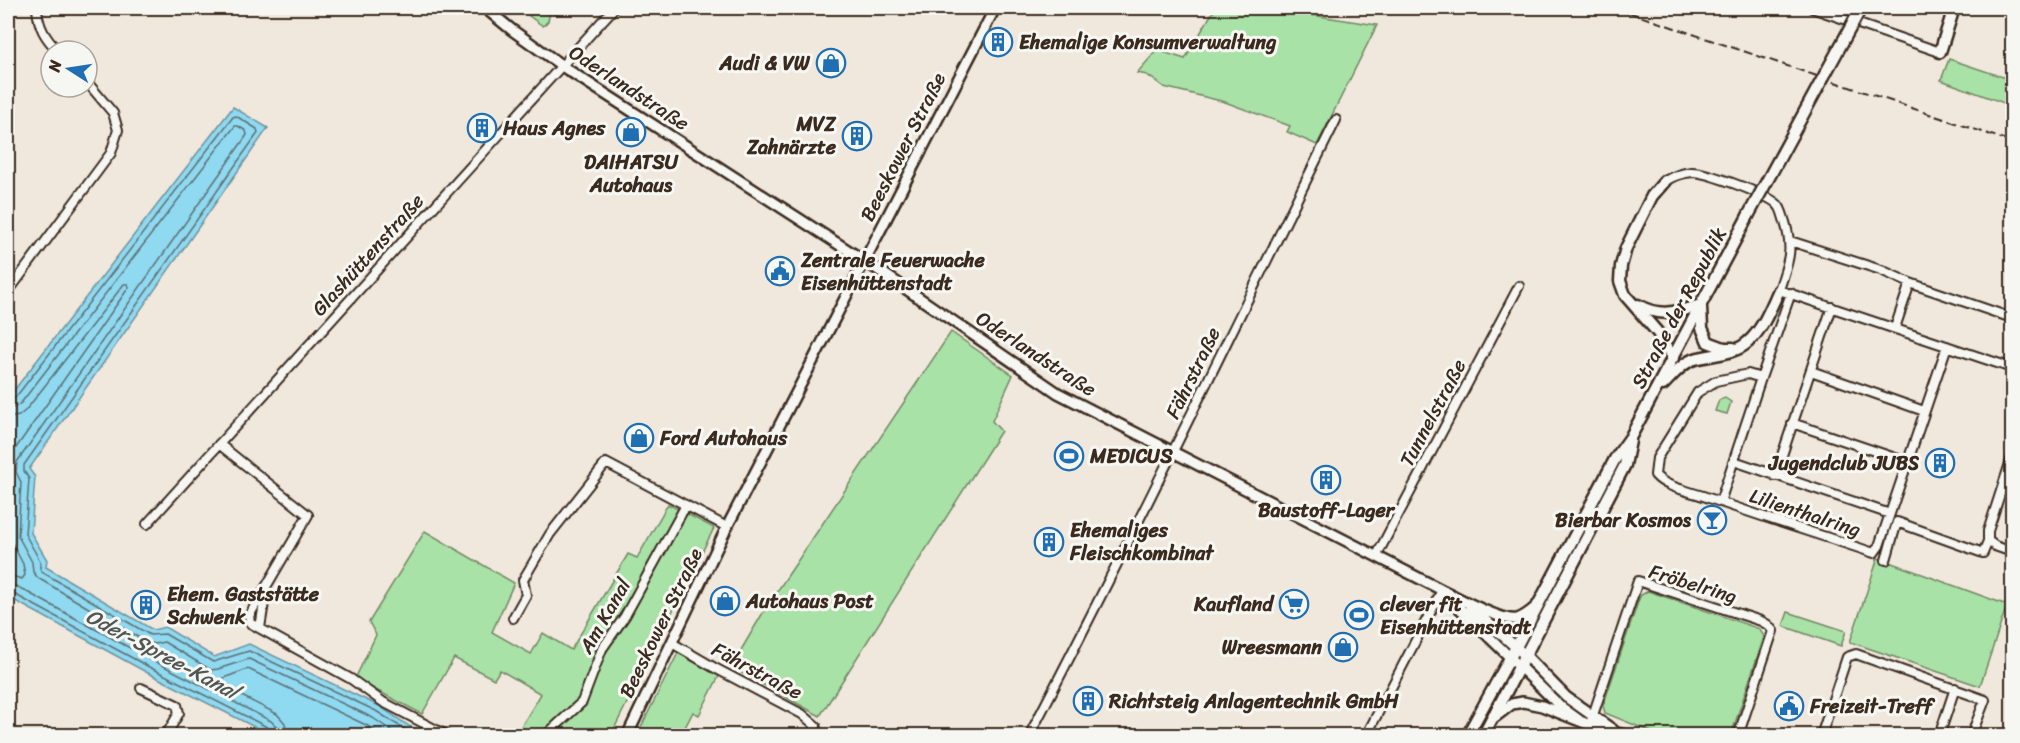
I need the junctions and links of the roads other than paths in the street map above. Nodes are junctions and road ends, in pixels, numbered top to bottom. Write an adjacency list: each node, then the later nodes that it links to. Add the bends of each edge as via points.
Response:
1 (37, 8): 8 (street)
2 (484, 8): 10 (street, Oderlandstraße)
3 (614, 8): 10 (street, Glashüttenstraße)
4 (995, 8): 15 (street, Beeskower Straße)
5 (1812, 8): 9 (street)
6 (1861, 8): 22 (main road, Straße der Republik, bridge)
7 (1954, 8): 9 (main road)
8 (46, 39)
9 (1940, 52)
10 (561, 66): 15 (street, Oderlandstraße); 36 (street, Glashüttenstraße)
11 (99, 96): 19 (street, via 113,113 118,130 111,153)
12 (1336, 120): 37 (street, Fährstraße)
13 (1665, 181): 14 (street, via 1680,174 1702,173 1767,197 1779,205); 21 (main road, via 1652,196 1621,266 1620,281)
14 (1790, 242): 16 (street); 18 (street, via 1791,256)
15 (864, 261): 37 (street, Oderlandstraße, via 1058,393); 47 (street, Beeskower Straße)
16 (1910, 283): 24 (street); 25 (street)
17 (1519, 286): 50 (street, Tunnelstraße)
18 (1779, 290): 20 (street); 27 (main road, via 1756,333)
19 (8, 292)
20 (1791, 293): 23 (street); 31 (street, Lilienthalring)
21 (1633, 303): 22 (main road, via 1650,312 1663,313); 28 (main road, via 1658,333)
22 (1701, 305): 27 (main road, via 1702,328 1708,342); 28 (main road, Straße der Republik)
23 (1832, 308): 25 (street); 30 (street, Lilienthalring)
24 (2013, 318)
25 (1895, 328): 26 (street)
26 (1947, 346): 29 (street); 33 (street, Lilienthalring)
27 (1739, 348): 32 (main road, via 1693,359)
28 (1672, 358): 32 (main road, Straße der Republik)
29 (2013, 368)
30 (1810, 371): 33 (street); 34 (street, Lilienthalring)
31 (1761, 378): 39 (street, Lilienthalring); 42 (street, Lilienthalring, via 1748,374 1716,381 1698,392 1657,458 1655,475 1660,481)
32 (1654, 394): 35 (main road, Straße der Republik)
33 (1924, 411): 40 (street, Lilienthalring)
34 (1792, 423): 40 (street); 41 (street, Lilienthalring)
35 (1630, 438): 55 (main road, Straße der Republik); 60 (main road, Straße der Republik, via 1625,465)
36 (219, 444): 46 (street, Glashüttenstraße); 52 (street, via 308,514)
37 (1173, 452): 50 (street, Oderlandstraße); 72 (street, Fährstraße)
38 (2013, 457): 48 (street)
39 (1734, 461): 41 (street, Lilienthalring); 42 (street, Lilienthalring)
40 (1907, 462): 44 (street, Lilienthalring)
41 (1775, 476): 44 (street, Lilienthalring)
42 (1720, 502): 44 (street, Lilienthalring, via 1874,553)
43 (686, 505): 47 (street); 56 (street, via 606,463 550,534 523,580 526,595); 69 (street, Am Kanal, via 625,616 602,649 582,702)
44 (1889, 517): 45 (street)
45 (1897, 522): 48 (street, via 1983,553); 51 (street)
46 (147, 524)
47 (727, 527): 58 (street, Beeskower Straße)
48 (1988, 541): 49 (street)
49 (2013, 552)
50 (1377, 555): 53 (street, Oderlandstraße)
51 (1886, 560)
52 (267, 586): 57 (street); 57 (street, via 249,616 250,623)
53 (1442, 590): 54 (street, Oderlandstraße); 59 (street, Oderlandstraße); 73 (street)
54 (1462, 599): 55 (street, Oderlandstraße, via 1507,619 1524,616); 59 (street, Oderlandstraße)
55 (1537, 606): 59 (main road, Straße der Republik)
56 (513, 618)
57 (260, 628): 68 (street, via 351,679 383,702)
58 (672, 643): 70 (street, Beeskower Straße); 71 (street, Fährstraße, via 802,714 816,726)
59 (1514, 652): 60 (street); 61 (street); 74 (main road, Straße der Republik)
60 (1526, 656): 61 (main road, Straße der Republik); 66 (street)
61 (1520, 667): 64 (main road, Straße der Republik); 65 (street)
62 (141, 688): 67 (street, via 177,705)
63 (1955, 688): 79 (street, via 1856,654 1847,657); 80 (street); 81 (street, via 1984,700)
64 (1491, 720): 65 (street, via 1512,704 1523,702); 75 (main road, Straße der Republik)
65 (1579, 720): 66 (street)
66 (1592, 720): 76 (street); 77 (street); 78 (street, Fröbelring, via 1638,581 1761,621 1773,631)
67 (169, 735)
68 (448, 735)
69 (546, 735)
70 (627, 735)
71 (813, 735)
72 (1029, 735)
73 (1366, 735)
74 (1467, 735)
75 (1483, 735)
76 (1586, 735)
77 (1627, 735)
78 (1738, 735)
79 (1821, 735)
80 (1939, 735)
81 (1971, 735)

